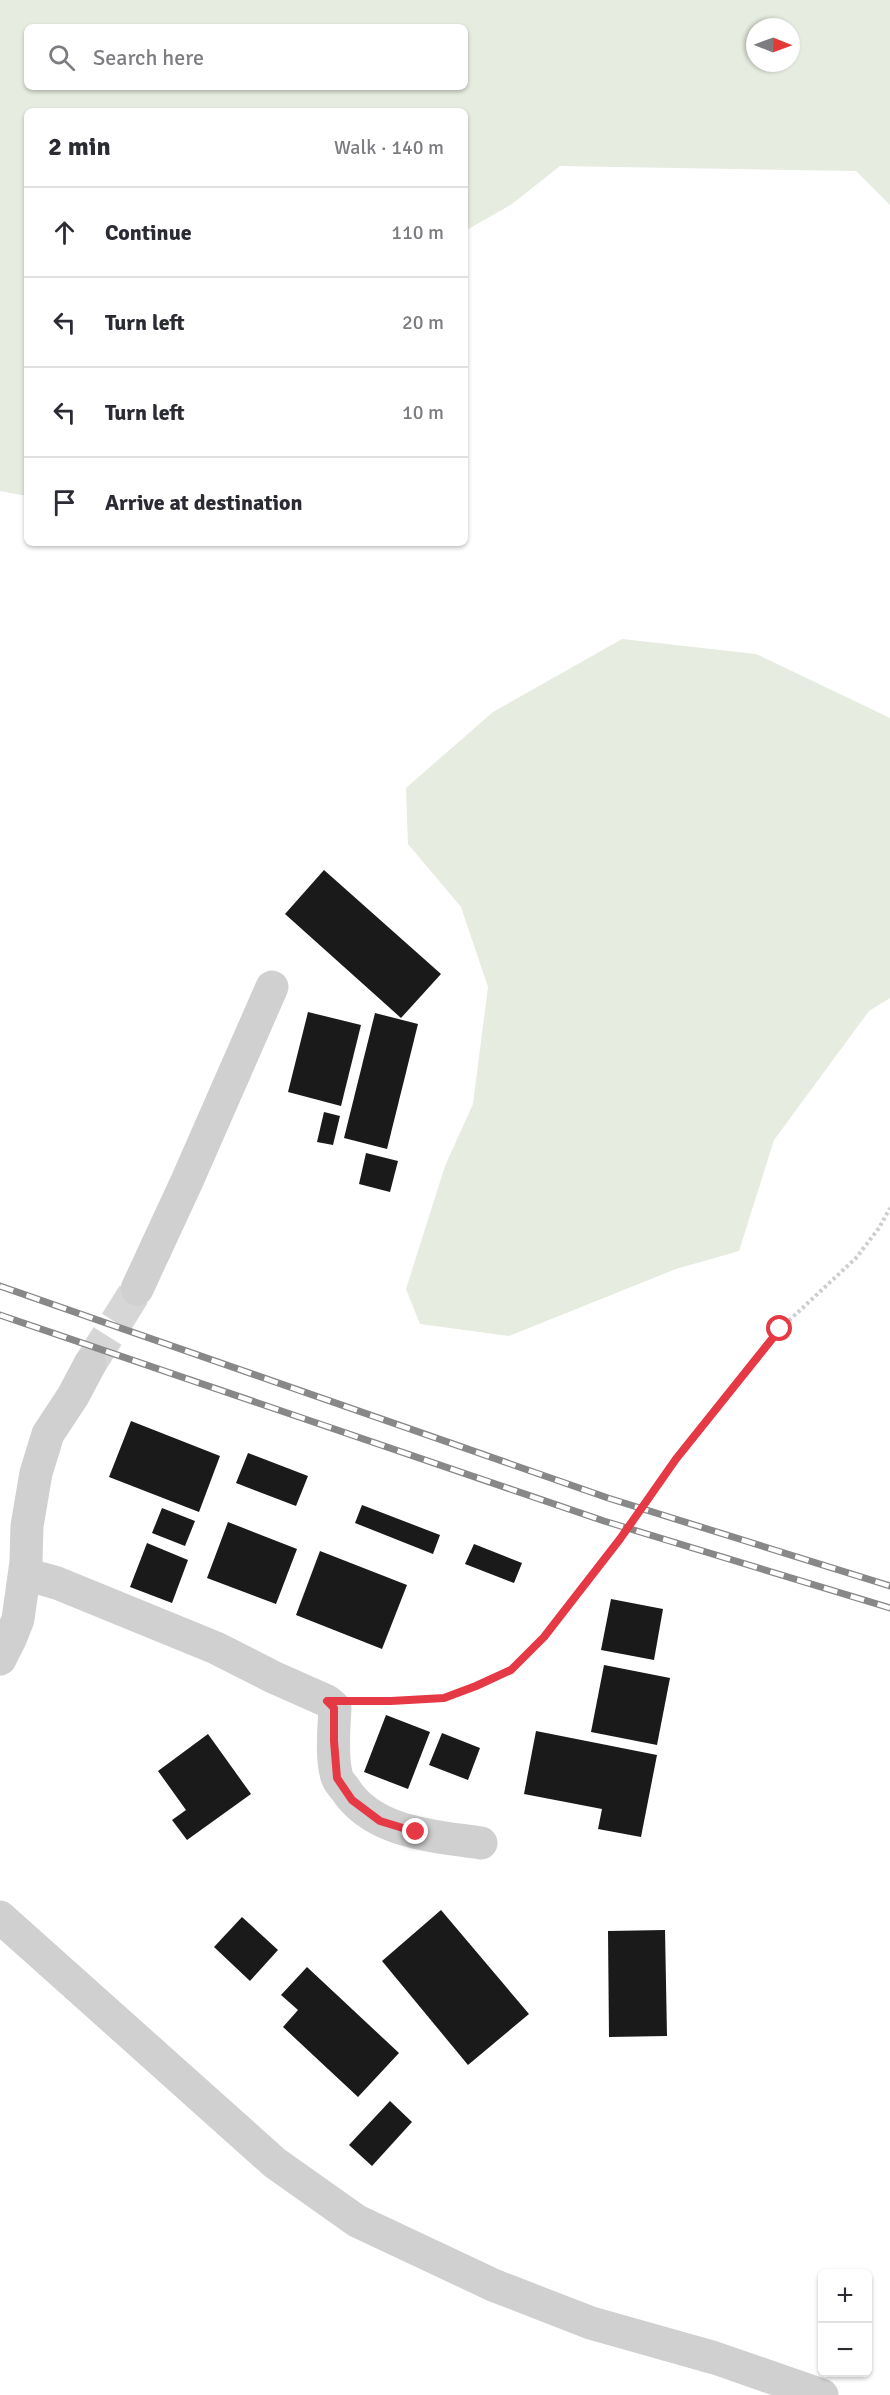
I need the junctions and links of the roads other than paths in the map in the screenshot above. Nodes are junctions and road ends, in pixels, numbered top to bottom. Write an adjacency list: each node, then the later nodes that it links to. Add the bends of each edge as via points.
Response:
1 (272, 987): 2 (street)
2 (137, 1289)
3 (90, 1364): 4 (street, via 48,1434 36,1473 27,1526)
4 (25, 1574): 5 (street, via 18,1619); 6 (street, via 57,1583 216,1648 327,1701 334,1708 337,1778 352,1800 380,1821 416,1832)
5 (0, 1659)
6 (481, 1843)
7 (0, 1917): 8 (street, via 274,2163 357,2221 493,2285 591,2323 715,2358)
8 (822, 2395)

